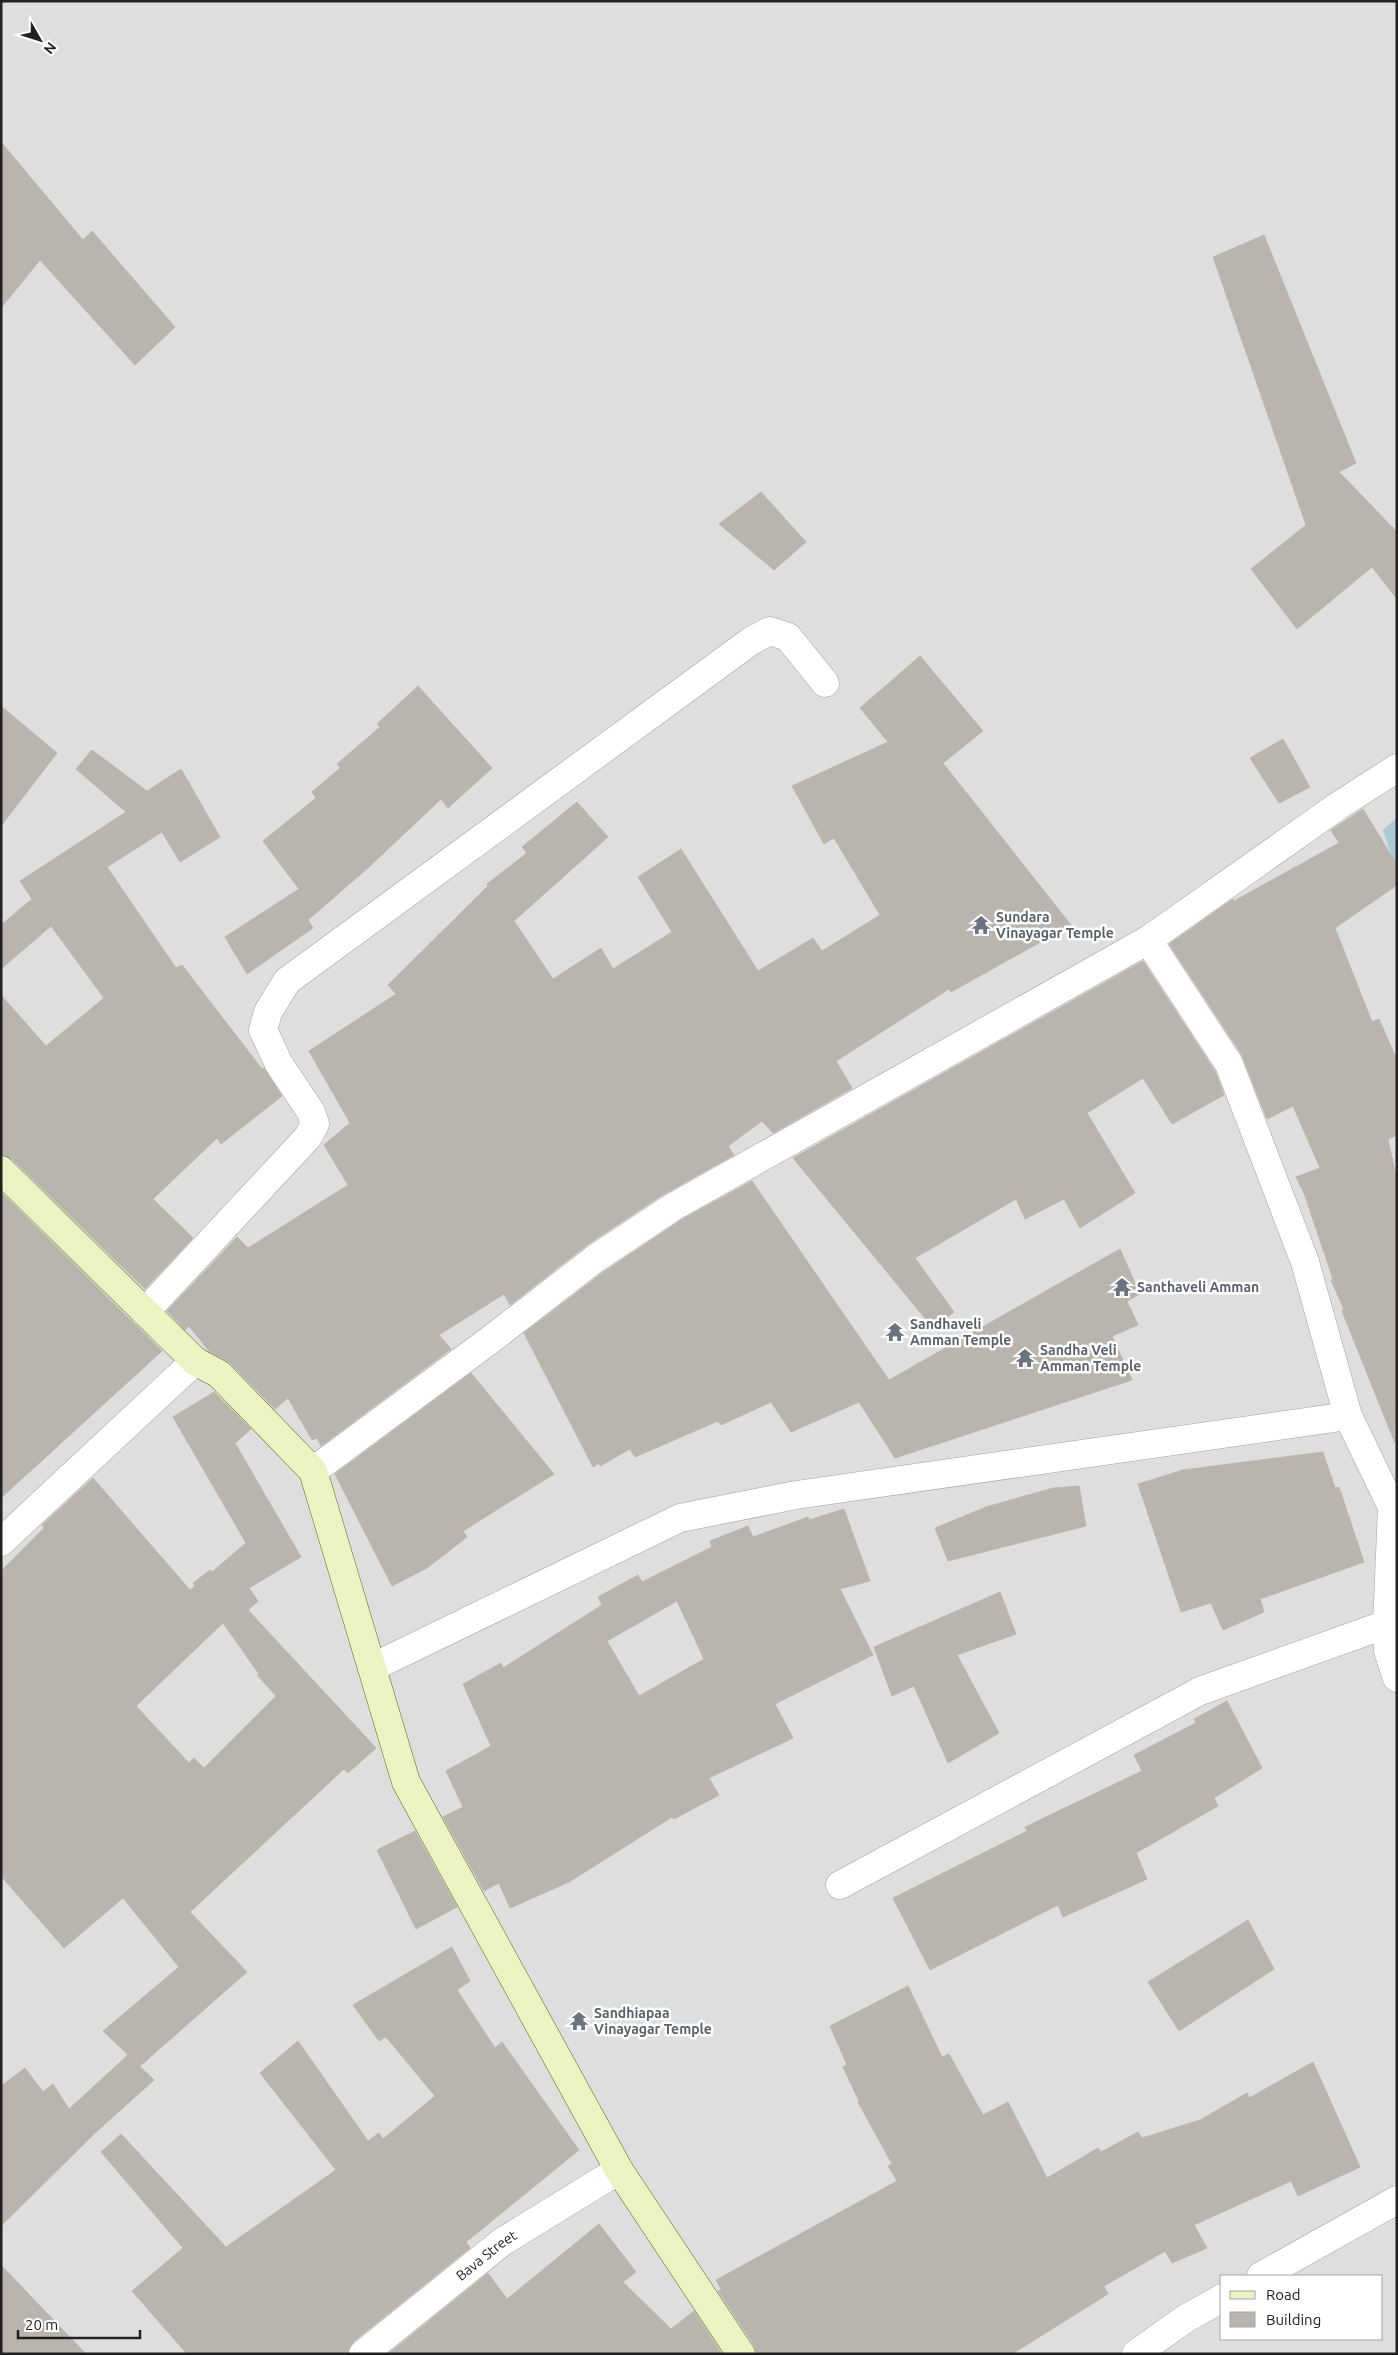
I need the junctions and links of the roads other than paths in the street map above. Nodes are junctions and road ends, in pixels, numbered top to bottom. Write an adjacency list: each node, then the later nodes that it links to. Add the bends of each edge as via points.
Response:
1 (825, 683): 5 (street, via 788,637 770,631 751,641 287,981 268,1012 263,1030 278,1064 311,1112 315,1124 308,1137)
2 (1397, 768): 3 (street)
3 (1148, 940): 7 (street, via 1229,1064 1305,1262); 8 (street, via 673,1207 596,1258)
4 (1, 1170): 5 (main road)
5 (145, 1312): 6 (main road)
6 (195, 1361): 8 (main road, via 219,1374); 10 (street)
7 (1348, 1416): 9 (street); 12 (street, via 796,1495 680,1518)
8 (313, 1471): 12 (main road)
9 (1395, 1507): 11 (street)
10 (1, 1542)
11 (1387, 1624): 13 (street, via 1388,1651); 14 (street, via 1200,1691)
12 (373, 1667): 15 (main road, via 406,1782)
13 (1397, 1678)
14 (840, 1886)
15 (619, 2170): 19 (street, Bava Street, via 502,2242); 20 (main road)
16 (1397, 2200): 17 (street)
17 (1263, 2275)
18 (1220, 2299): 21 (street)
19 (363, 2354)
20 (740, 2354)
21 (1136, 2354)

